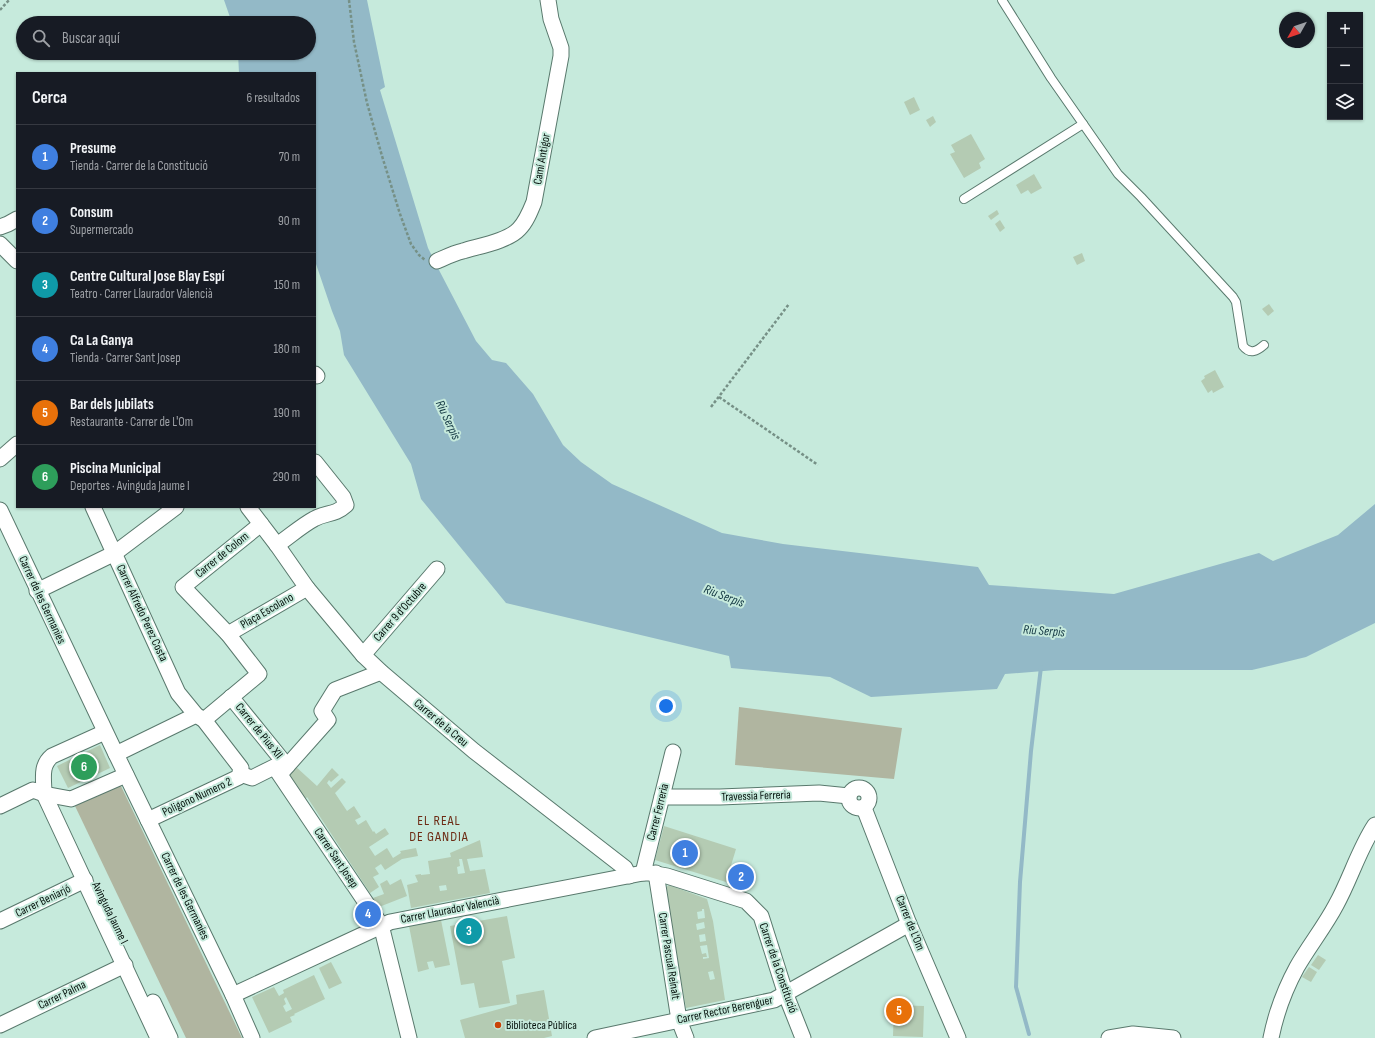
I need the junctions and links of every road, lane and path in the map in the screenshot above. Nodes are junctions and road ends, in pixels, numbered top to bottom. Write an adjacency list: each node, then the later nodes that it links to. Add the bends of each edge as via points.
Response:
1 (9, 0): 5 (path)
2 (349, 0): 12 (path, via 354,42 367,103 400,214 411,244 419,255 427,262)
3 (548, 0): 12 (street, Camí Antigor, via 561,56 530,212 519,229 503,239)
4 (1002, 0): 6 (lane)
5 (0, 10)
6 (1083, 124): 7 (lane); 14 (lane, via 1118,174 1233,297 1243,346 1254,352)
7 (964, 199)
8 (16, 220): 9 (street)
9 (0, 227)
10 (0, 244): 11 (street)
11 (16, 260)
12 (437, 261)
13 (789, 304): 15 (path)
14 (1264, 345)
15 (719, 396): 16 (path); 20 (path)
16 (711, 407)
17 (16, 445): 18 (street)
18 (0, 459)
19 (316, 463): 26 (street, via 343,497 346,505 334,514 325,514 314,519)
20 (818, 465)
21 (92, 508): 27 (street, Carrer Alfredo Perez Costa)
22 (175, 508): 27 (street)
23 (249, 508): 25 (street, Carrer de la Creu)
24 (0, 510): 30 (street, Carrer de les Germanies)
25 (261, 524): 26 (street, Carrer de la Creu); 31 (street, Carrer de Colom, via 183,587)
26 (277, 545): 29 (street, Carrer de la Creu)
27 (114, 553): 30 (street); 35 (street, Carrer Alfredo Perez Costa, via 178,693)
28 (437, 569): 32 (street, Carrer 9 d'Octubre)
29 (307, 588): 31 (street, Plaça Escolano); 32 (street, Carrer de la Creu)
30 (37, 590): 36 (street, Carrer de les Germanies)
31 (228, 634): 34 (street, via 259,674)
32 (363, 655): 33 (street, Carrer de la Creu)
33 (381, 672): 39 (street, via 335,690 322,711 328,720); 48 (street, Carrer de la Creu, via 474,751 625,868)
34 (231, 697): 35 (street); 39 (street, Carrer de Pius XII)
35 (200, 718): 38 (street); 41 (street, Poligono Numero 2, via 241,768)
36 (105, 732): 38 (street, Carrer de les Germanies); 42 (street, Avinguda Jaume I, via 48,759 44,767)
37 (673, 752): 43 (street, Carrer Ferreria)
38 (116, 754): 40 (street, Carrer de les Germanies)
39 (283, 770): 41 (street, via 274,767 252,778); 52 (street, Carrer Sant Josep)
40 (126, 774): 42 (street, via 71,799); 46 (street, Carrer de les Germanies)
41 (240, 774): 46 (street, Poligono Numero 2, via 239,778)
42 (44, 794): 44 (street, via 33,790); 49 (street, Avinguda Jaume I); 59 (street, Avinguda Jaume I, via 59,806)
43 (662, 797): 45 (street, Travessia Ferreria, via 819,793 849,796 850,804 856,809); 48 (street, Carrer Ferreria)
44 (0, 806)
45 (864, 808): 51 (street, Carrer de L'Om)
46 (148, 820): 54 (street, Carrer de les Germanies)
47 (1375, 825): 68 (street, via 1336,907 1297,967 1277,1013)
48 (643, 874): 52 (street, Carrer Llaurador Valencià); 55 (street, Carrer de la Constitució, via 667,876 746,901 760,916); 56 (street, Carrer Pascual Reinalt)
49 (85, 880): 50 (street, Carrer Beniarjó); 53 (street, Avinguda Jaume I)
50 (0, 921)
51 (909, 924): 55 (street, Carrer Rector Berenguer); 65 (street, Carrer de L'Om)
52 (381, 925): 54 (street, Carrer Llaurador Valencià); 61 (street, Carrer Sant Josep)
53 (124, 965): 57 (street, Carrer Palma); 58 (street, Avinguda Jaume I)
54 (233, 995): 60 (street, Carrer de les Germanies)
55 (786, 995): 56 (street, Carrer Rector Berenguer, via 774,1000); 64 (street, Carrer de la Constitució)
56 (679, 1020): 62 (street, Carrer Rector Berenguer); 63 (street, Carrer Pascual Reinalt)
57 (0, 1025)
58 (158, 1038)
59 (170, 1038)
60 (252, 1038)
61 (408, 1038)
62 (595, 1038)
63 (686, 1038)
64 (803, 1038)
65 (958, 1038)
66 (1109, 1038): 67 (street, via 1133,1034)
67 (1173, 1038)
68 (1271, 1038)

